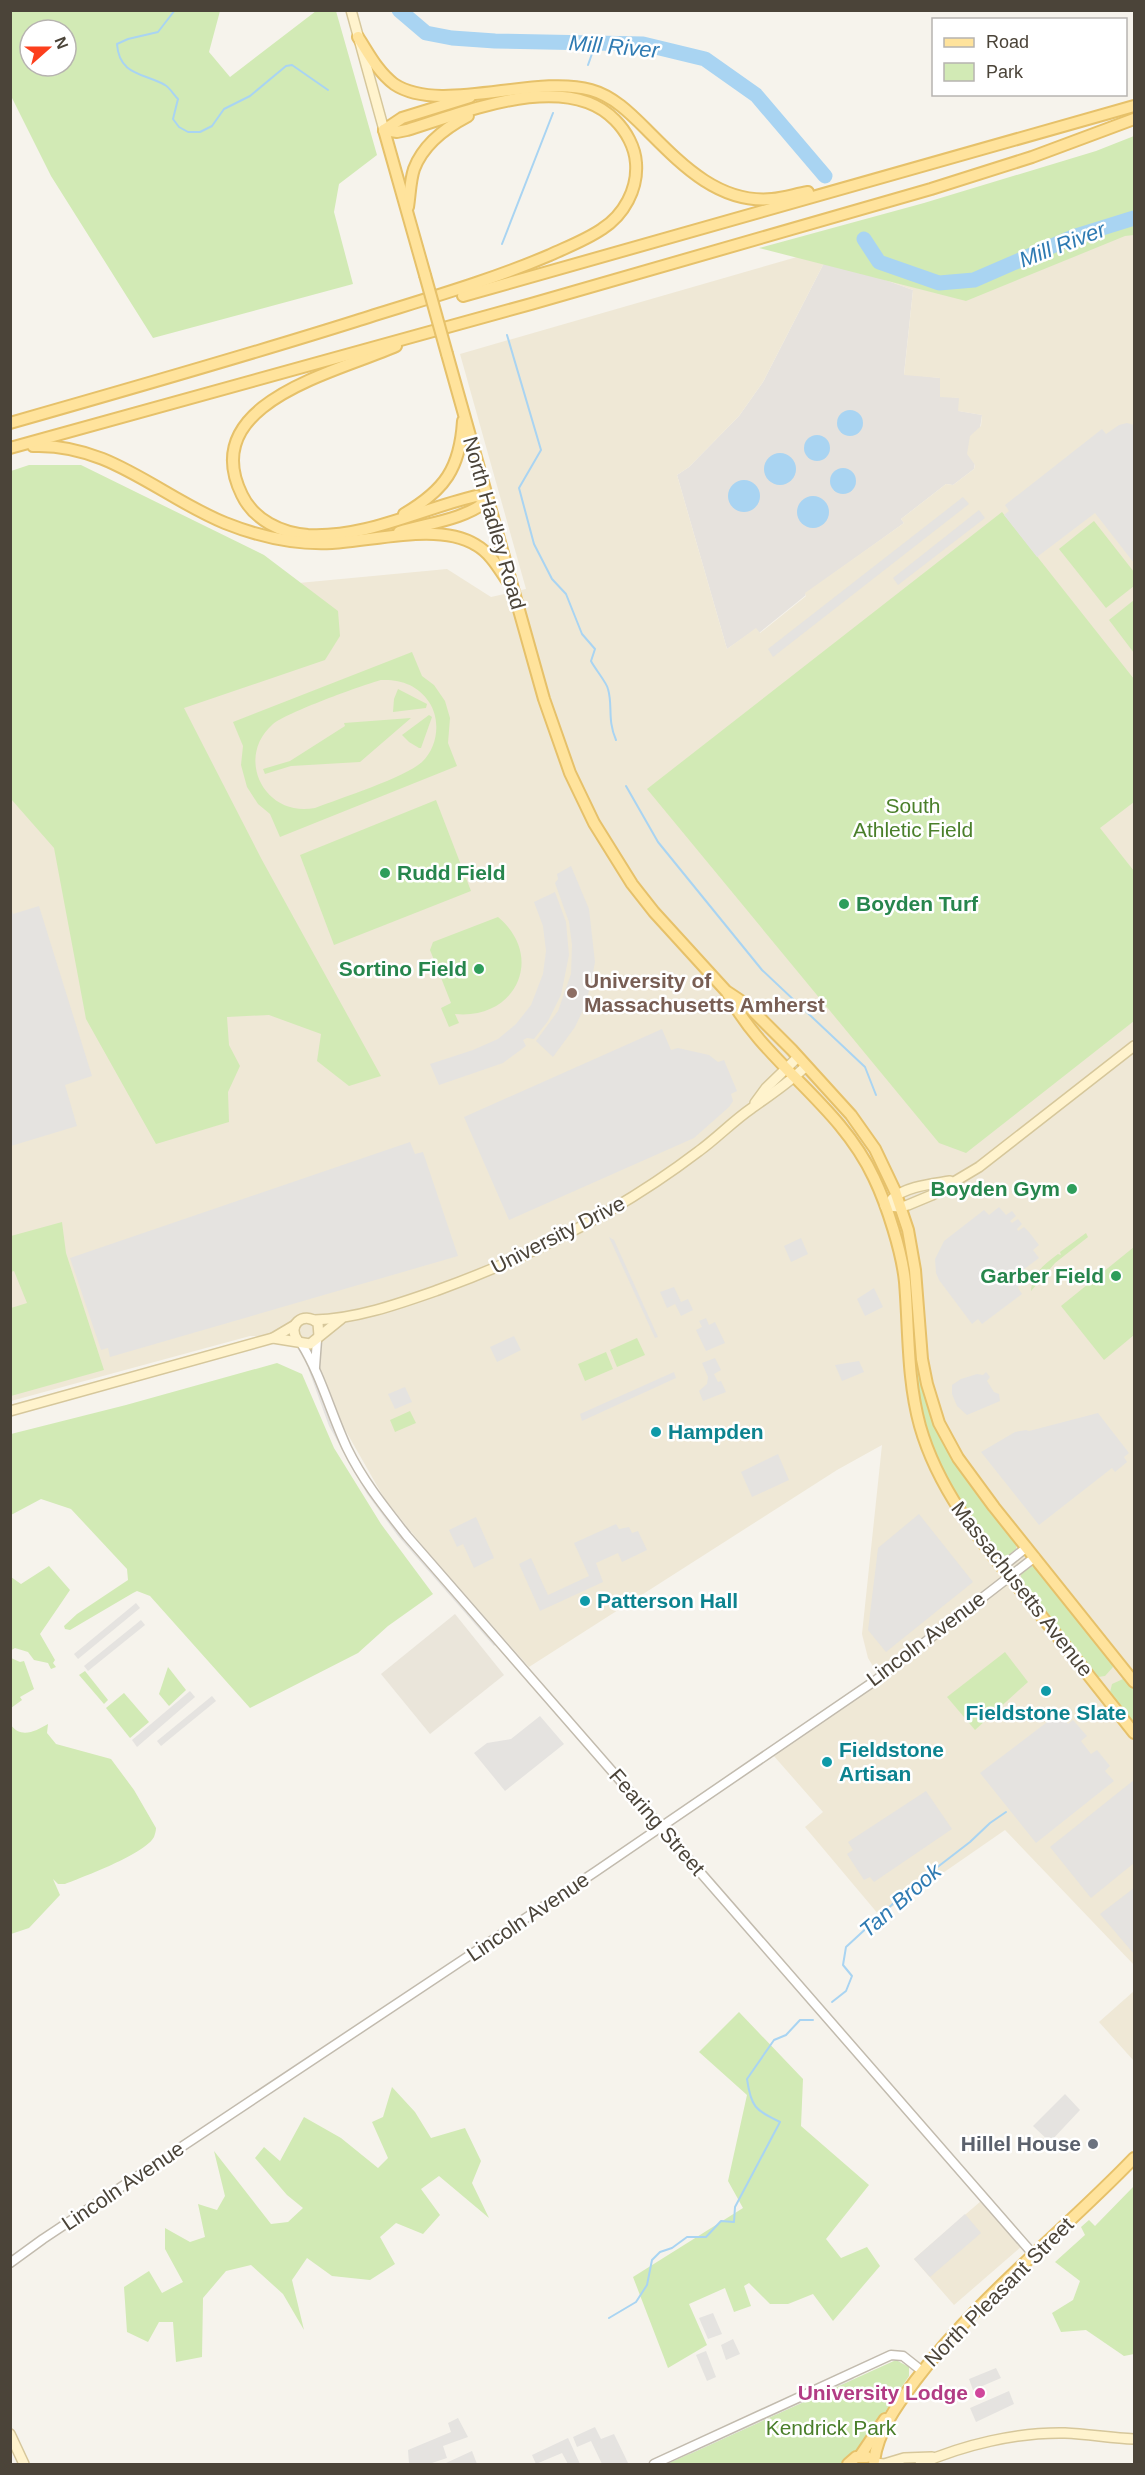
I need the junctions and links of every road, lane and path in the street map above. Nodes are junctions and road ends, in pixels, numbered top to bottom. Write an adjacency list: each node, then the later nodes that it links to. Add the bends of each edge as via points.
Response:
1 (351, 10): 2 (main road, North Hadley Road)
2 (358, 38): 3 (main road, via 382,74 407,91 423,95); 7 (main road, North Hadley Road)
3 (483, 93): 7 (main road, via 402,118); 8 (main road, via 570,86 598,92 625,109 699,178 750,198 773,199)
4 (490, 105): 7 (main road, via 407,130); 9 (main road, via 447,129 424,152 413,171); 11 (main road, via 526,97 560,97 589,102 612,116 626,135 636,160 632,190 619,214 589,237 495,278)
5 (1134, 106): 8 (main road)
6 (1134, 119): 10 (main road, via 931,189)
7 (384, 130): 9 (main road, North Hadley Road)
8 (963, 155): 11 (main road)
9 (407, 211): 12 (main road, North Hadley Road, bridge)
10 (426, 332): 14 (main road); 16 (main road, via 281,394 249,419 235,444 237,484 248,505 266,522 306,535 347,533)
11 (252, 354): 13 (main road)
12 (463, 412): 15 (main road, North Hadley Road); 16 (main road, via 460,451 449,476 418,505)
13 (10, 423)
14 (13, 447): 17 (main road, via 52,445 91,452 210,516 260,536 315,543)
15 (488, 500): 16 (main road, via 476,496); 17 (main road, via 462,515); 18 (main road, North Hadley Road)
16 (382, 524)
17 (384, 537): 18 (main road, via 444,535 465,540 490,556)
18 (513, 590): 19 (main road, North Hadley Road, via 555,734 594,823 642,897)
19 (726, 991): 21 (main road, Massachusetts Avenue, via 747,1005); 23 (main road, Massachusetts Avenue, via 747,1024)
20 (1134, 1046): 26 (main road, via 992,1158)
21 (798, 1057): 22 (main road, Massachusetts Avenue); 23 (main road, University Drive)
22 (806, 1066): 24 (main road, University Drive); 27 (main road, Massachusetts Avenue, via 860,1125)
23 (787, 1067): 24 (main road, Massachusetts Avenue); 25 (main road, University Drive)
24 (796, 1076): 25 (main road, University Drive); 28 (main road, Massachusetts Avenue, via 854,1143)
25 (752, 1108): 30 (main road, University Drive, via 629,1200 571,1233 481,1275)
26 (952, 1181): 27 (main road); 29 (main road, via 932,1195)
27 (897, 1195): 28 (main road); 29 (main road, Massachusetts Avenue)
28 (885, 1206): 29 (main road); 40 (main road, Massachusetts Avenue, via 903,1269 912,1389 926,1445 955,1504)
29 (901, 1208): 38 (main road, Massachusetts Avenue, via 914,1257 922,1359 935,1413 958,1458)
30 (342, 1319): 31 (main road, University Drive); 34 (main road, University Drive)
31 (314, 1320): 32 (main road, University Drive, via 303,1318); 34 (main road, via 320,1327)
32 (295, 1325): 33 (main road, University Drive); 35 (main road, via 294,1336)
33 (273, 1338): 35 (main road, University Drive); 37 (main road, University Drive)
34 (318, 1338): 35 (main road, University Drive, via 310,1344); 36 (street, Fearing Street)
35 (300, 1342): 36 (street, Fearing Street)
36 (315, 1368): 44 (street, Fearing Street, via 348,1450 377,1497 437,1573)
37 (10, 1411)
38 (1027, 1547): 39 (main road, Massachusetts Avenue); 40 (street)
39 (1035, 1557): 41 (street, Lincoln Avenue); 42 (main road, Massachusetts Avenue)
40 (1002, 1567): 41 (main road, Massachusetts Avenue)
41 (1009, 1576): 43 (main road, Massachusetts Avenue); 44 (street, Lincoln Avenue, via 888,1671)
42 (1134, 1682)
43 (1134, 1733)
44 (661, 1827): 46 (street, Fearing Street); 47 (street, Lincoln Avenue)
45 (1134, 2158): 46 (main road, North Pleasant Street)
46 (1033, 2254): 48 (main road, North Pleasant Street, via 965,2321)
47 (10, 2263)
48 (922, 2371): 49 (main road); 56 (street, North Pleasant Street, via 903,2356 891,2355)
49 (896, 2408): 52 (main road, via 879,2424); 54 (main road, via 878,2442)
50 (10, 2434): 55 (main road)
51 (1134, 2439): 53 (main road, via 1066,2433 1026,2435)
52 (860, 2456): 54 (main road); 57 (main road)
53 (937, 2457): 54 (main road); 58 (main road)
54 (875, 2463)
55 (24, 2464)
56 (656, 2464)
57 (848, 2464)
58 (920, 2464)

